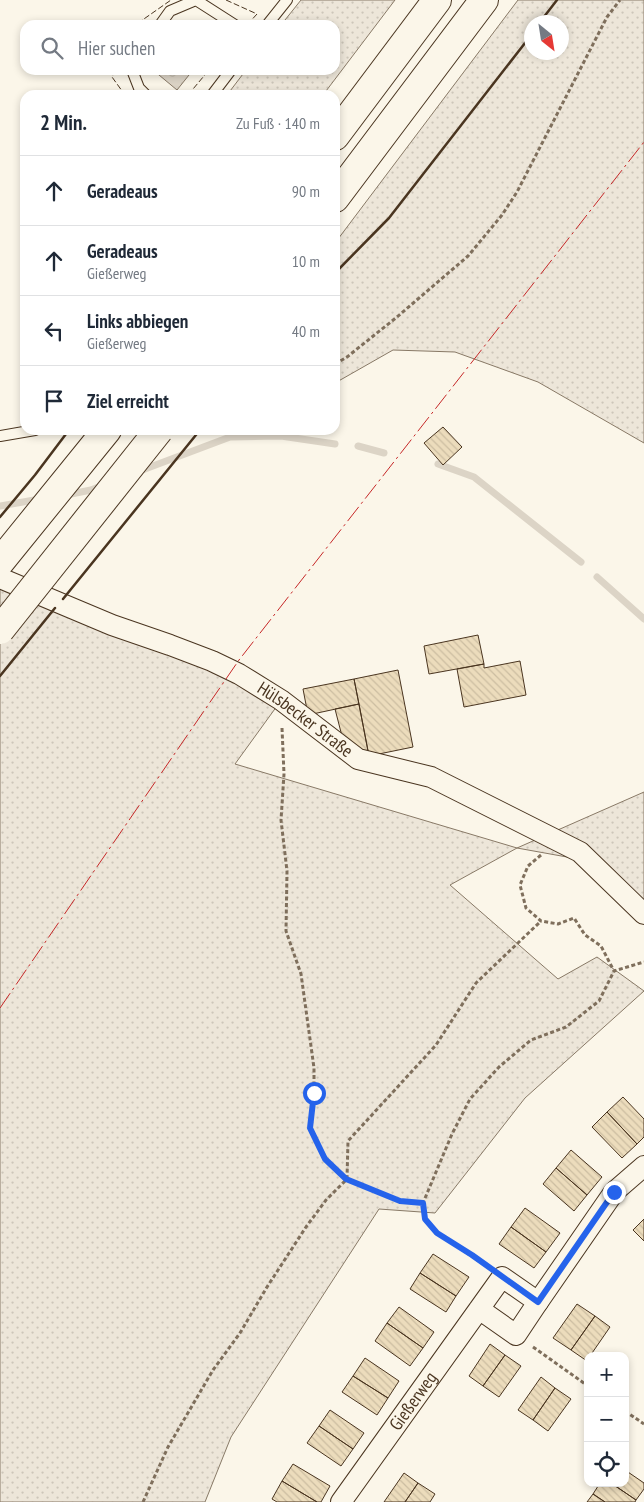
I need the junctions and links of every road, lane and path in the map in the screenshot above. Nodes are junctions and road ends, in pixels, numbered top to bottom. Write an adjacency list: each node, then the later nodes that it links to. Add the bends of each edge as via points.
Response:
1 (287, 0): 7 (lane)
2 (437, 0): 12 (highway)
3 (484, 0): 13 (highway)
4 (620, 0): 14 (path, via 502,215 468,256 447,275)
5 (164, 20): 6 (lane, via 170,11 196,0)
6 (228, 20)
7 (271, 20)
8 (134, 75): 10 (lane)
9 (227, 75): 11 (lane)
10 (141, 90)
11 (216, 90)
12 (340, 129)
13 (340, 191)
14 (340, 361)
15 (20, 433): 18 (lane)
16 (103, 435): 19 (highway)
17 (155, 435): 21 (highway, bridge)
18 (0, 436)
19 (0, 562)
20 (0, 578): 22 (street, Hülsbecker Straße, via 112,625 212,661)
21 (0, 630)
22 (282, 700): 24 (street, Hülsbecker Straße, via 358,759 431,777 580,852); 29 (path, via 284,774 281,820 287,871 286,931 300,974 314,1068 310,1128 325,1159)
23 (545, 848): 25 (path, via 528,866 520,885 526,908)
24 (644, 914)
25 (541, 921): 27 (path, via 558,924 574,918 584,935 601,946); 29 (path, via 476,983 436,1045 348,1142)
26 (644, 962): 27 (path)
27 (614, 971): 30 (path, via 599,1001 566,1027 531,1040 499,1067 470,1099)
28 (644, 1166): 32 (street, via 614,1192)
29 (346, 1179): 30 (path, via 400,1201); 39 (path, via 306,1227 213,1370 168,1447)
30 (423, 1203): 31 (path, via 425,1219 437,1233)
31 (502, 1277): 32 (street); 33 (street, Gießerweg)
32 (538, 1302): 34 (street)
33 (479, 1309): 34 (street); 38 (street, Gießerweg)
34 (516, 1335): 35 (path)
35 (584, 1383)
36 (629, 1414): 37 (path)
37 (644, 1424)
38 (350, 1499)
39 (143, 1502)

